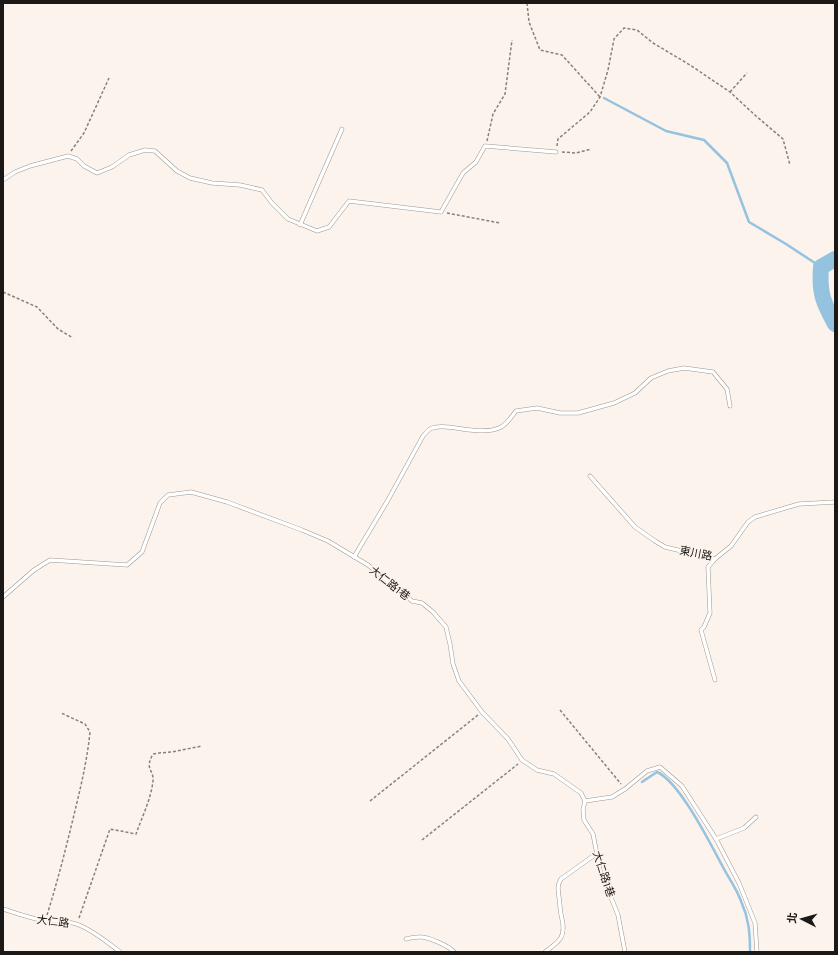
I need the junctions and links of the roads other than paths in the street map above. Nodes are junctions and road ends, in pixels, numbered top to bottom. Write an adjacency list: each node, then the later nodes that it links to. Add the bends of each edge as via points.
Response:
1 (342, 129): 4 (lane)
2 (556, 152): 4 (lane, via 485,146 476,162 463,173 441,212 349,201 329,227 317,231)
3 (3, 180): 4 (lane, via 30,166 68,156 97,173 112,167 129,155 145,150 155,151 177,171 190,178 212,184 240,185 262,190 288,219)
4 (300, 225)
5 (730, 406): 8 (lane, via 727,389 713,372 684,368 651,378 635,393 614,403 578,413 560,413 537,408 516,411 503,427 492,431 431,428 423,436)
6 (590, 476): 9 (lane, 東川路, via 635,528 665,547)
7 (835, 502): 9 (lane, 東川路, via 799,504 755,517 748,522 732,546)
8 (354, 557): 10 (lane, 大仁路1巷, via 328,541 227,502 192,492 179,493 168,495 160,503 142,552 127,565 50,560 34,570); 12 (lane, 大仁路1巷, via 368,565 412,601 422,603 434,612 446,627 452,664 458,681 482,712 508,739 522,760 568,783 581,793)
9 (715, 559): 11 (lane, via 708,567 710,613 701,630)
10 (3, 597)
11 (715, 680)
12 (585, 801): 14 (lane, via 612,797 647,771 660,767 682,786); 15 (lane, 大仁路1巷, via 584,820 593,834)
13 (756, 816): 14 (lane, via 744,828)
14 (716, 840): 22 (lane, via 738,883 754,923)
15 (596, 854): 20 (lane, via 561,879 558,885 563,934 560,940); 21 (lane, 大仁路1巷, via 618,915)
16 (3, 909): 18 (lane, 大仁路, via 32,918 77,924 95,933)
17 (406, 939): 19 (lane, via 420,936 452,948)
18 (120, 952)
19 (454, 952)
20 (545, 952)
21 (625, 952)
22 (757, 952)

